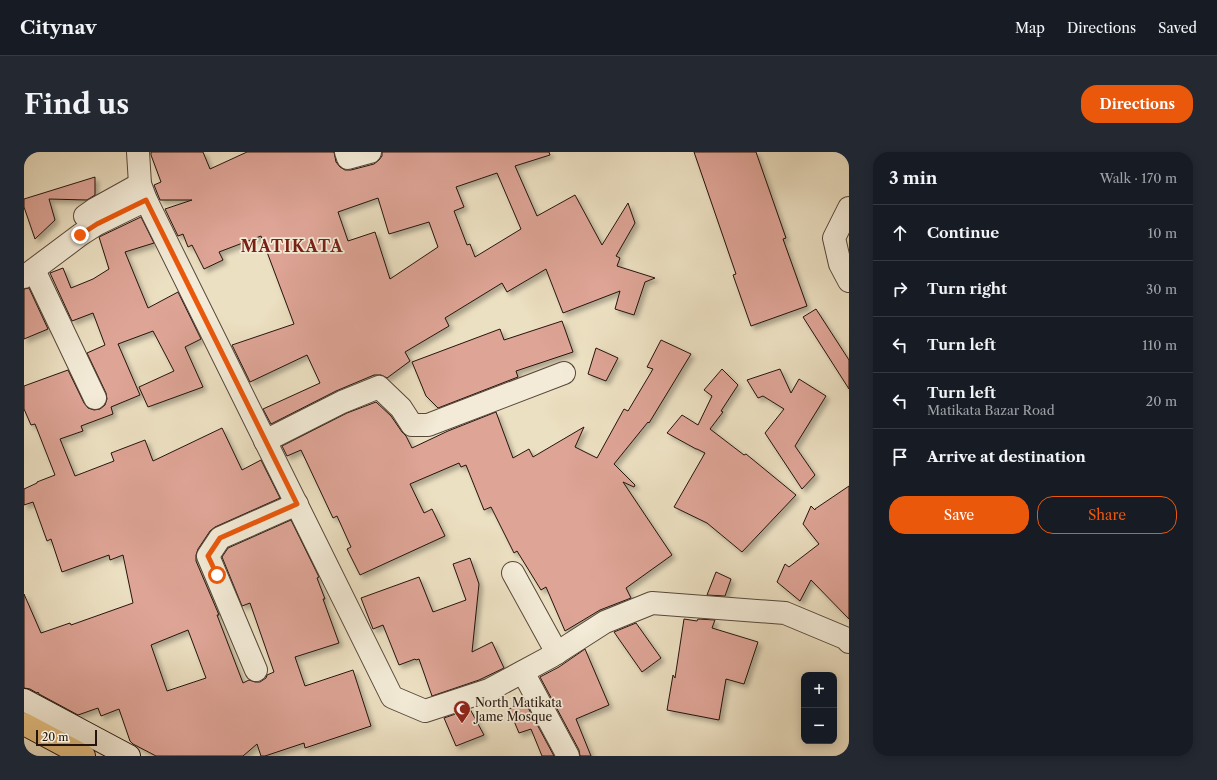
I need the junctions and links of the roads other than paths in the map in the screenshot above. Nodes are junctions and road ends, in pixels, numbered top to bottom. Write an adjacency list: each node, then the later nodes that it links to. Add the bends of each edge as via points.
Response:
1 (138, 152): 4 (street)
2 (346, 152): 3 (street, via 348,158)
3 (370, 152)
4 (143, 192): 6 (street, via 95,209); 10 (street)
5 (849, 208): 7 (street, via 834,238 840,264)
6 (27, 270): 9 (street)
7 (849, 281)
8 (564, 373): 10 (street, via 428,425 412,425 401,408 379,387 342,402)
9 (95, 398)
10 (265, 441): 11 (street)
11 (297, 504): 15 (street, via 220,538 208,556); 16 (street, via 392,697 425,711 489,690)
12 (513, 572): 14 (street)
13 (849, 642): 14 (street, via 785,613 652,603 605,622)
14 (558, 652): 16 (street)
15 (256, 670)
16 (522, 672): 21 (street)
17 (24, 700): 20 (street)
18 (24, 724): 19 (main road)
19 (84, 756)
20 (129, 756)
21 (568, 756)

